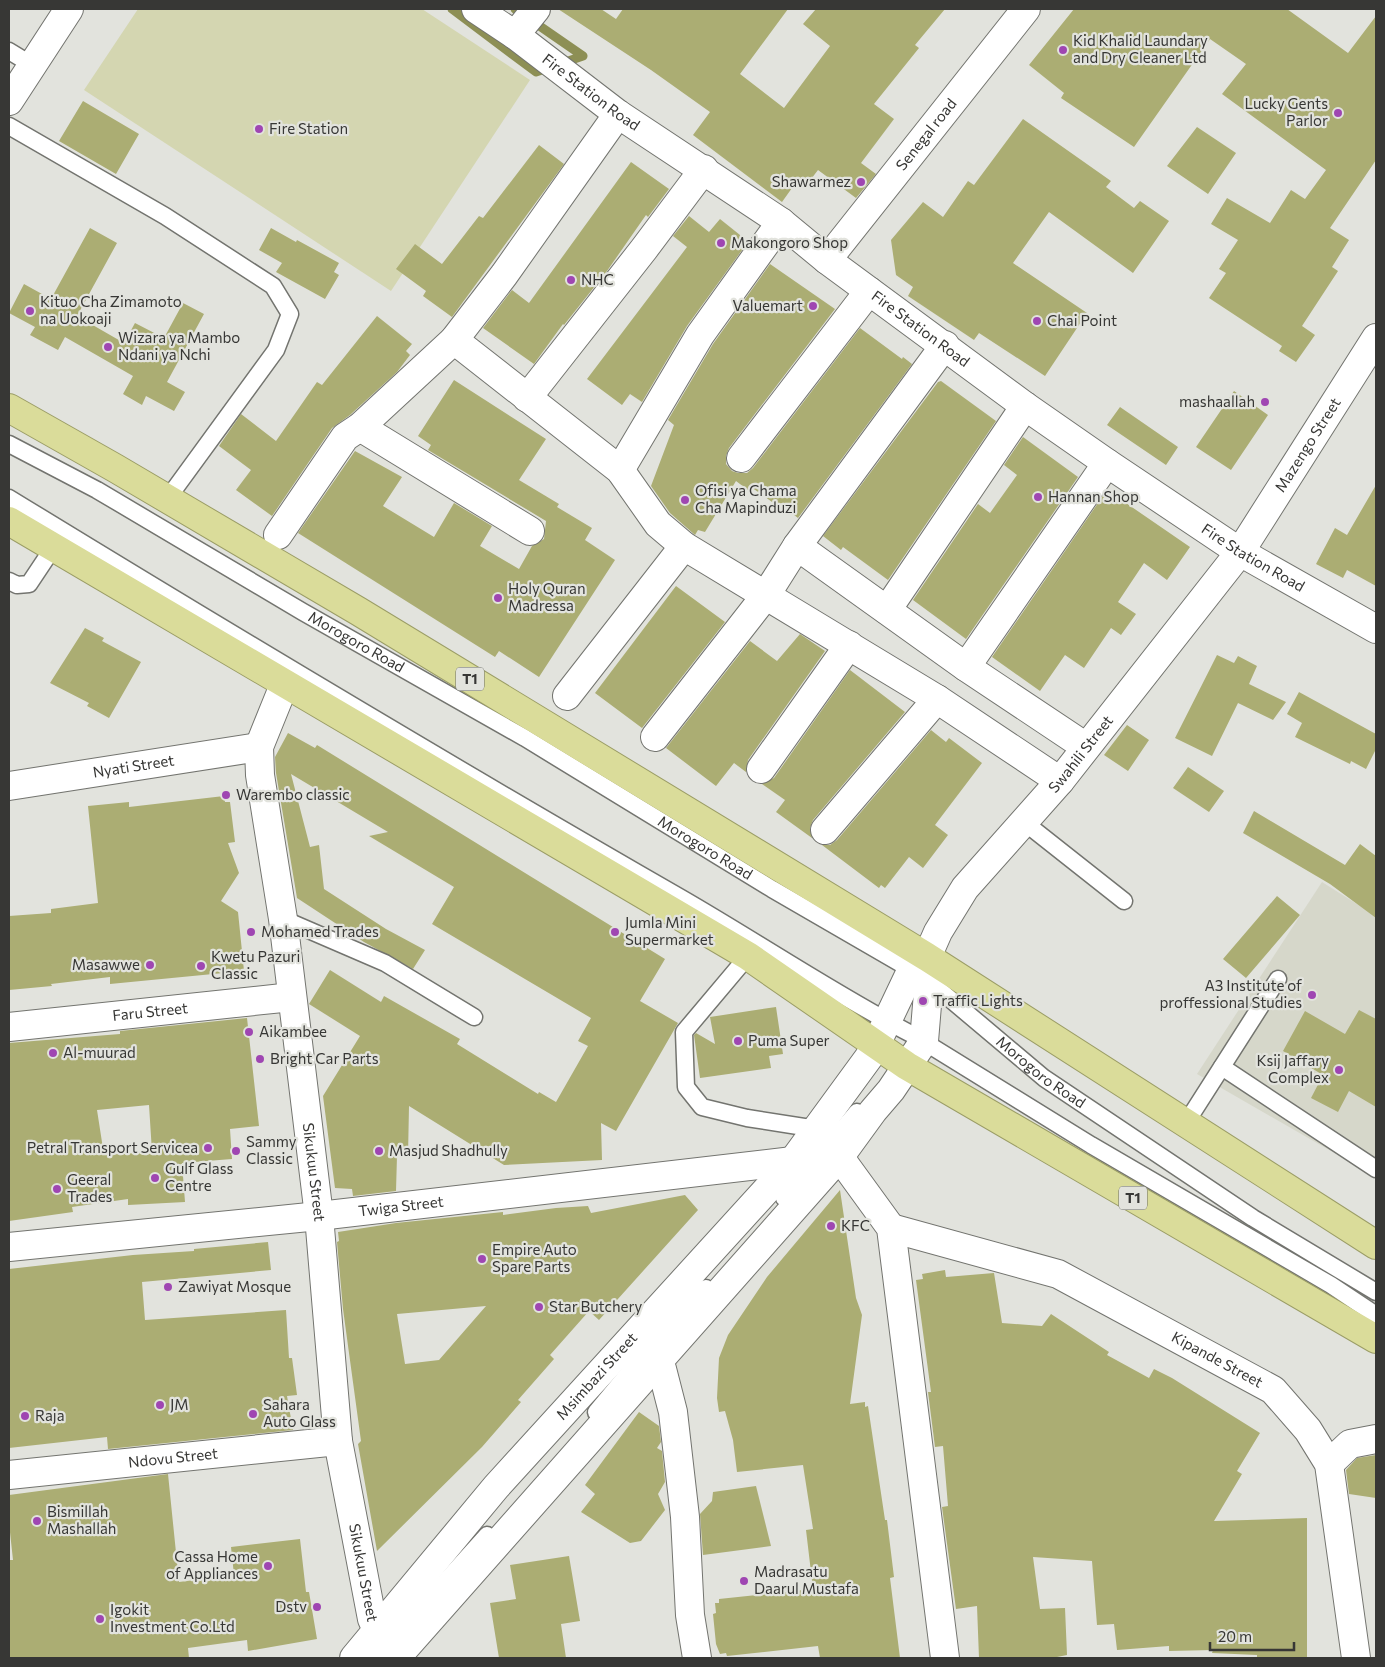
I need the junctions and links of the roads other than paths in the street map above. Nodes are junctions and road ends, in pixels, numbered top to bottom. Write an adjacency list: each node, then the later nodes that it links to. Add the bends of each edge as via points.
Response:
1 (69, 9): 7 (street)
2 (476, 9): 5 (street, Fire Station Road)
3 (536, 9): 5 (street)
4 (1026, 9): 13 (street, Senegal road)
5 (515, 35): 9 (street, Fire Station Road)
6 (9, 51): 7 (lane)
7 (32, 64): 8 (street)
8 (9, 101)
9 (618, 114): 11 (street, Fire Station Road); 16 (street)
10 (9, 126): 27 (lane, via 165,216 273,286 290,314 276,350)
11 (704, 169): 12 (street, Fire Station Road); 18 (street)
12 (781, 222): 13 (street, Fire Station Road); 25 (street, via 700,335)
13 (827, 260): 14 (street, Fire Station Road)
14 (869, 291): 17 (street, Fire Station Road); 23 (street)
15 (1376, 338): 34 (street, Mazengo Street)
16 (454, 340): 18 (street); 21 (street)
17 (945, 345): 19 (street, Fire Station Road); 32 (street)
18 (527, 398): 25 (street)
19 (1025, 406): 24 (street, Fire Station Road); 37 (street)
20 (9, 408): 27 (highway, Morogoro Road / T1)
21 (360, 427): 29 (street); 30 (street, via 345,437)
22 (9, 444): 55 (lane, Morogoro Road, via 97,490)
23 (741, 458)
24 (1107, 463): 34 (street, Fire Station Road); 40 (street)
25 (620, 470): 31 (street, via 658,524)
26 (9, 498): 61 (lane, via 363,712 745,935)
27 (168, 498): 55 (highway, Morogoro Road / T1, via 375,622)
28 (9, 521): 33 (highway, T1)
29 (530, 531)
30 (278, 535)
31 (684, 546): 36 (street); 42 (street)
32 (797, 546): 36 (street); 37 (street)
33 (52, 548): 35 (lane, via 30,584 17,585); 41 (highway, T1)
34 (1240, 552): 38 (street, Fire Station Road); 46 (street, Swahili Street)
35 (9, 581)
36 (766, 594): 39 (street); 44 (street)
37 (887, 610): 40 (street)
38 (1376, 629)
39 (849, 645): 43 (street); 47 (street)
40 (966, 667): 46 (street)
41 (287, 684): 45 (street, Sikukuu Street); 54 (highway, T1)
42 (567, 696)
43 (936, 699): 48 (street); 51 (street)
44 (655, 737)
45 (259, 747): 49 (street, Nyati Street); 53 (street, Sikukuu Street, via 260,775)
46 (1086, 747): 48 (street, Swahili Street)
47 (761, 769)
48 (1060, 781): 50 (street, Swahili Street)
49 (9, 786)
50 (1024, 822): 52 (lane); 55 (street, Swahili Street, via 965,888 938,932)
51 (826, 830)
52 (1124, 901)
53 (283, 919): 57 (street, Sikukuu Street); 58 (lane, via 386,963)
54 (748, 956): 61 (highway, T1); 64 (lane, via 684,1032 686,1087 702,1107)
55 (922, 970): 60 (street); 61 (street, Swahili Street); 63 (highway, Morogoro Road / T1); 71 (lane, Morogoro Road, via 1044,1078 1253,1218)
56 (1278, 980): 62 (lane)
57 (292, 997): 59 (street, Faru Street); 67 (street, Sikukuu Street)
58 (474, 1018)
59 (9, 1027)
60 (919, 1038): 61 (street); 72 (lane, Morogoro Road)
61 (891, 1044): 64 (street, Msimbazi Street); 64 (street, Msimbazi Street); 73 (highway, T1)
62 (1222, 1067): 63 (lane); 66 (lane)
63 (1186, 1123): 69 (highway, Morogoro Road / T1)
64 (829, 1140): 65 (street, Msimbazi Street); 68 (street); 74 (street, Msimbazi Street)
65 (793, 1162): 67 (street, Twiga Street); 74 (street, Msimbazi Street)
66 (1376, 1169)
67 (320, 1216): 70 (street, Twiga Street); 76 (street, Sikukuu Street)
68 (891, 1228): 77 (street, Kipande Street, via 1058,1274 1075,1283 1273,1390 1308,1430); 83 (street)
69 (1376, 1245)
70 (9, 1247)
71 (1376, 1292)
72 (1376, 1315)
73 (1376, 1339)
74 (650, 1343): 79 (street, Msimbazi Street); 79 (street, Msimbazi Street, via 496,1487); 82 (street, via 662,1369 673,1412 685,1517 690,1615)
75 (1376, 1439): 77 (street, via 1350,1444)
76 (338, 1441): 78 (street, Ndovu Street); 79 (street, Sikukuu Street, via 372,1619)
77 (1329, 1464): 84 (street, Kipande Street)
78 (9, 1475)
79 (387, 1647): 80 (street, Msimbazi Street); 81 (lane)
80 (354, 1658)
81 (363, 1658)
82 (698, 1658)
83 (945, 1658)
84 (1356, 1658)

